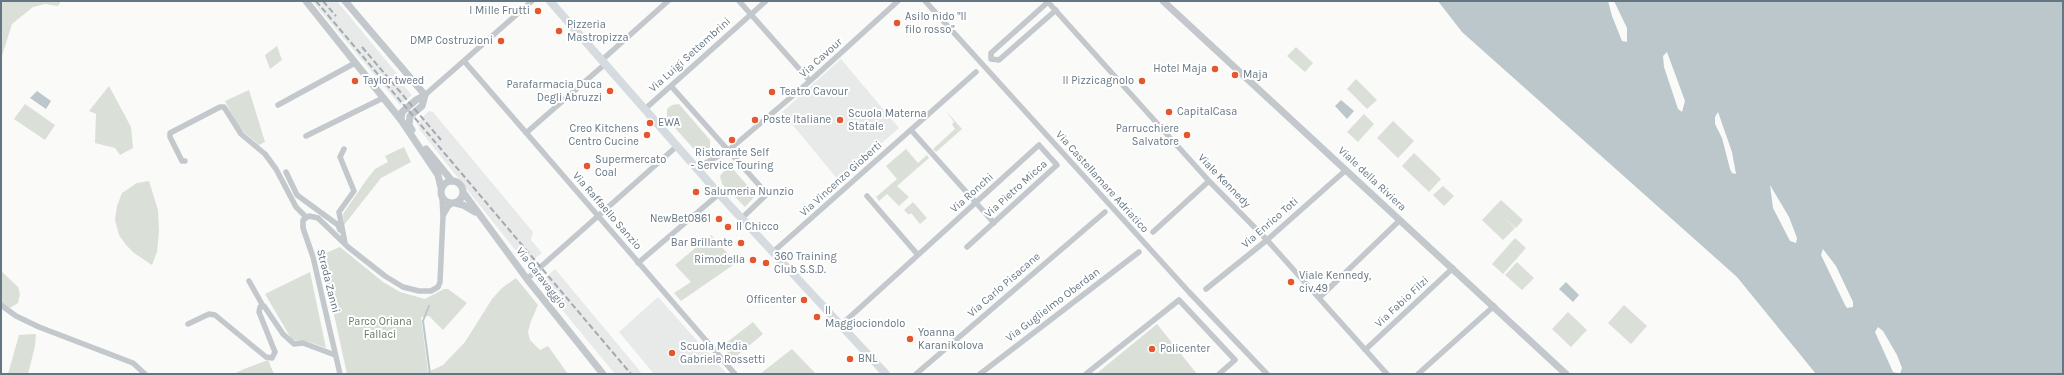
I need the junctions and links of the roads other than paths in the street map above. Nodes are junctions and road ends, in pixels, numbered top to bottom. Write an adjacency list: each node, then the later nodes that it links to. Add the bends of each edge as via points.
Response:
1 (306, 1): 16 (street)
2 (345, 1): 20 (street)
3 (532, 1): 14 (street)
4 (550, 1): 15 (main road)
5 (668, 1): 15 (street)
6 (739, 1): 13 (street)
7 (766, 1): 13 (street, Via Luigi Settembrini)
8 (898, 1): 18 (street, Via Cavour)
9 (925, 1): 86 (street, Via Castellamare Adriatico, via 1173,275)
10 (1048, 1): 12 (street, Viale Kennedy); 12 (street, via 991,54 991,59 999,60)
11 (1163, 1): 35 (street, Viale della Riviera)
12 (1056, 10): 38 (street, Viale Kennedy)
13 (750, 15): 18 (street); 19 (street, Via Luigi Settembrini)
14 (464, 61): 20 (street); 27 (street, Via Raffaello Sanzio)
15 (603, 62): 23 (main road); 27 (street)
16 (355, 63): 21 (street); 22 (street)
17 (976, 72): 26 (street, Via Vincenzo Gioberti)
18 (810, 81): 32 (street, Via Cavour)
19 (671, 86): 23 (street, Via Luigi Settembrini); 32 (street)
20 (425, 95): 24 (street, via 422,106); 25 (street, via 416,100)
21 (383, 98): 25 (street); 28 (street)
22 (278, 105)
23 (645, 109): 30 (main road)
24 (410, 116): 25 (street); 37 (street, via 409,127)
25 (401, 118): 39 (street, via 438,175)
26 (911, 130): 45 (street); 59 (street, Via Vincenzo Gioberti)
27 (526, 133): 49 (street, Via Raffaello Sanzio)
28 (306, 136)
29 (1039, 145): 45 (street, Via Ronchi); 53 (street, Via Pietro Micca, via 1057,165)
30 (677, 146): 34 (main road); 49 (street)
31 (344, 149): 55 (street, via 340,157 354,191 339,212)
32 (729, 150): 34 (street, Via Cavour); 51 (street, via 767,194)
33 (185, 162): 50 (street, via 182,161 170,133 224,107 240,134 265,154 296,207)
34 (697, 168): 41 (main road)
35 (1346, 170): 52 (street, Viale della Riviera); 56 (street, Via Enrico Toti)
36 (286, 172): 55 (street, via 297,194 338,225)
37 (452, 181): 39 (street); 40 (street, via 458,184)
38 (1209, 181): 54 (street); 56 (street, Viale Kennedy)
39 (441, 188): 43 (street)
40 (463, 192): 44 (street, via 461,199); 47 (street, Via Caravaggio)
41 (719, 194): 51 (main road); 62 (street)
42 (868, 196): 61 (street)
43 (442, 197): 44 (street, via 446,202); 48 (street, Strada Zanni)
44 (454, 203): 47 (street, Via Caravaggio); 48 (street)
45 (976, 203): 53 (street); 61 (street, Via Ronchi)
46 (1105, 212): 82 (street, Via Carlo Pisacane)
47 (478, 214): 64 (street, Via Caravaggio)
48 (443, 216): 57 (street, Strada Zanni, via 440,282 438,287 431,291 402,287)
49 (598, 216): 62 (street, Via Raffaello Sanzio); 64 (street)
50 (306, 217): 57 (street, Strada Zanni, via 318,218); 74 (street, Strada Zanni, via 303,228 313,258)
51 (742, 218): 59 (main road)
52 (1400, 220): 63 (street, Viale della Riviera); 67 (street)
53 (994, 223): 58 (street, Via Pietro Micca)
54 (1153, 232)
55 (342, 234): 57 (street)
56 (1267, 240): 66 (street, Via Enrico Toti); 67 (street, Viale Kennedy)
57 (345, 244)
58 (967, 247)
59 (774, 252): 72 (main road)
60 (1139, 252): 83 (street, Via Guglielmo Oberdan)
61 (918, 255): 72 (street, Via Ronchi)
62 (638, 263): 80 (street, Via Raffaello Sanzio)
63 (1453, 268): 70 (street, Viale della Riviera); 73 (street, Via Fabio Filzi)
64 (527, 279): 75 (street, Via Caravaggio)
65 (249, 281): 69 (street)
66 (1206, 289)
67 (1319, 298): 73 (street, Viale Kennedy)
68 (1, 305): 76 (street, via 16,316 39,327 133,363)
69 (263, 306): 71 (street, via 259,308 259,312 275,352 272,358 266,357 215,314 209,314); 74 (street, via 267,308 283,334 294,344 303,343)
70 (1494, 306): 88 (street); 89 (street, Viale della Riviera)
71 (188, 324)
72 (841, 325): 81 (main road)
73 (1365, 350): 87 (street, Viale Kennedy)
74 (335, 355): 77 (street, Strada Zanni)
75 (587, 355): 78 (street, Via Caravaggio); 79 (street, Via Caravaggio)
76 (145, 374)
77 (340, 374)
78 (600, 374)
79 (603, 374)
80 (736, 374)
81 (886, 374)
82 (916, 374)
83 (980, 374)
84 (1086, 374): 85 (street, via 1179,300 1235,360)
85 (1219, 374)
86 (1267, 374)
87 (1387, 374)
88 (1418, 374)
89 (1566, 374)

